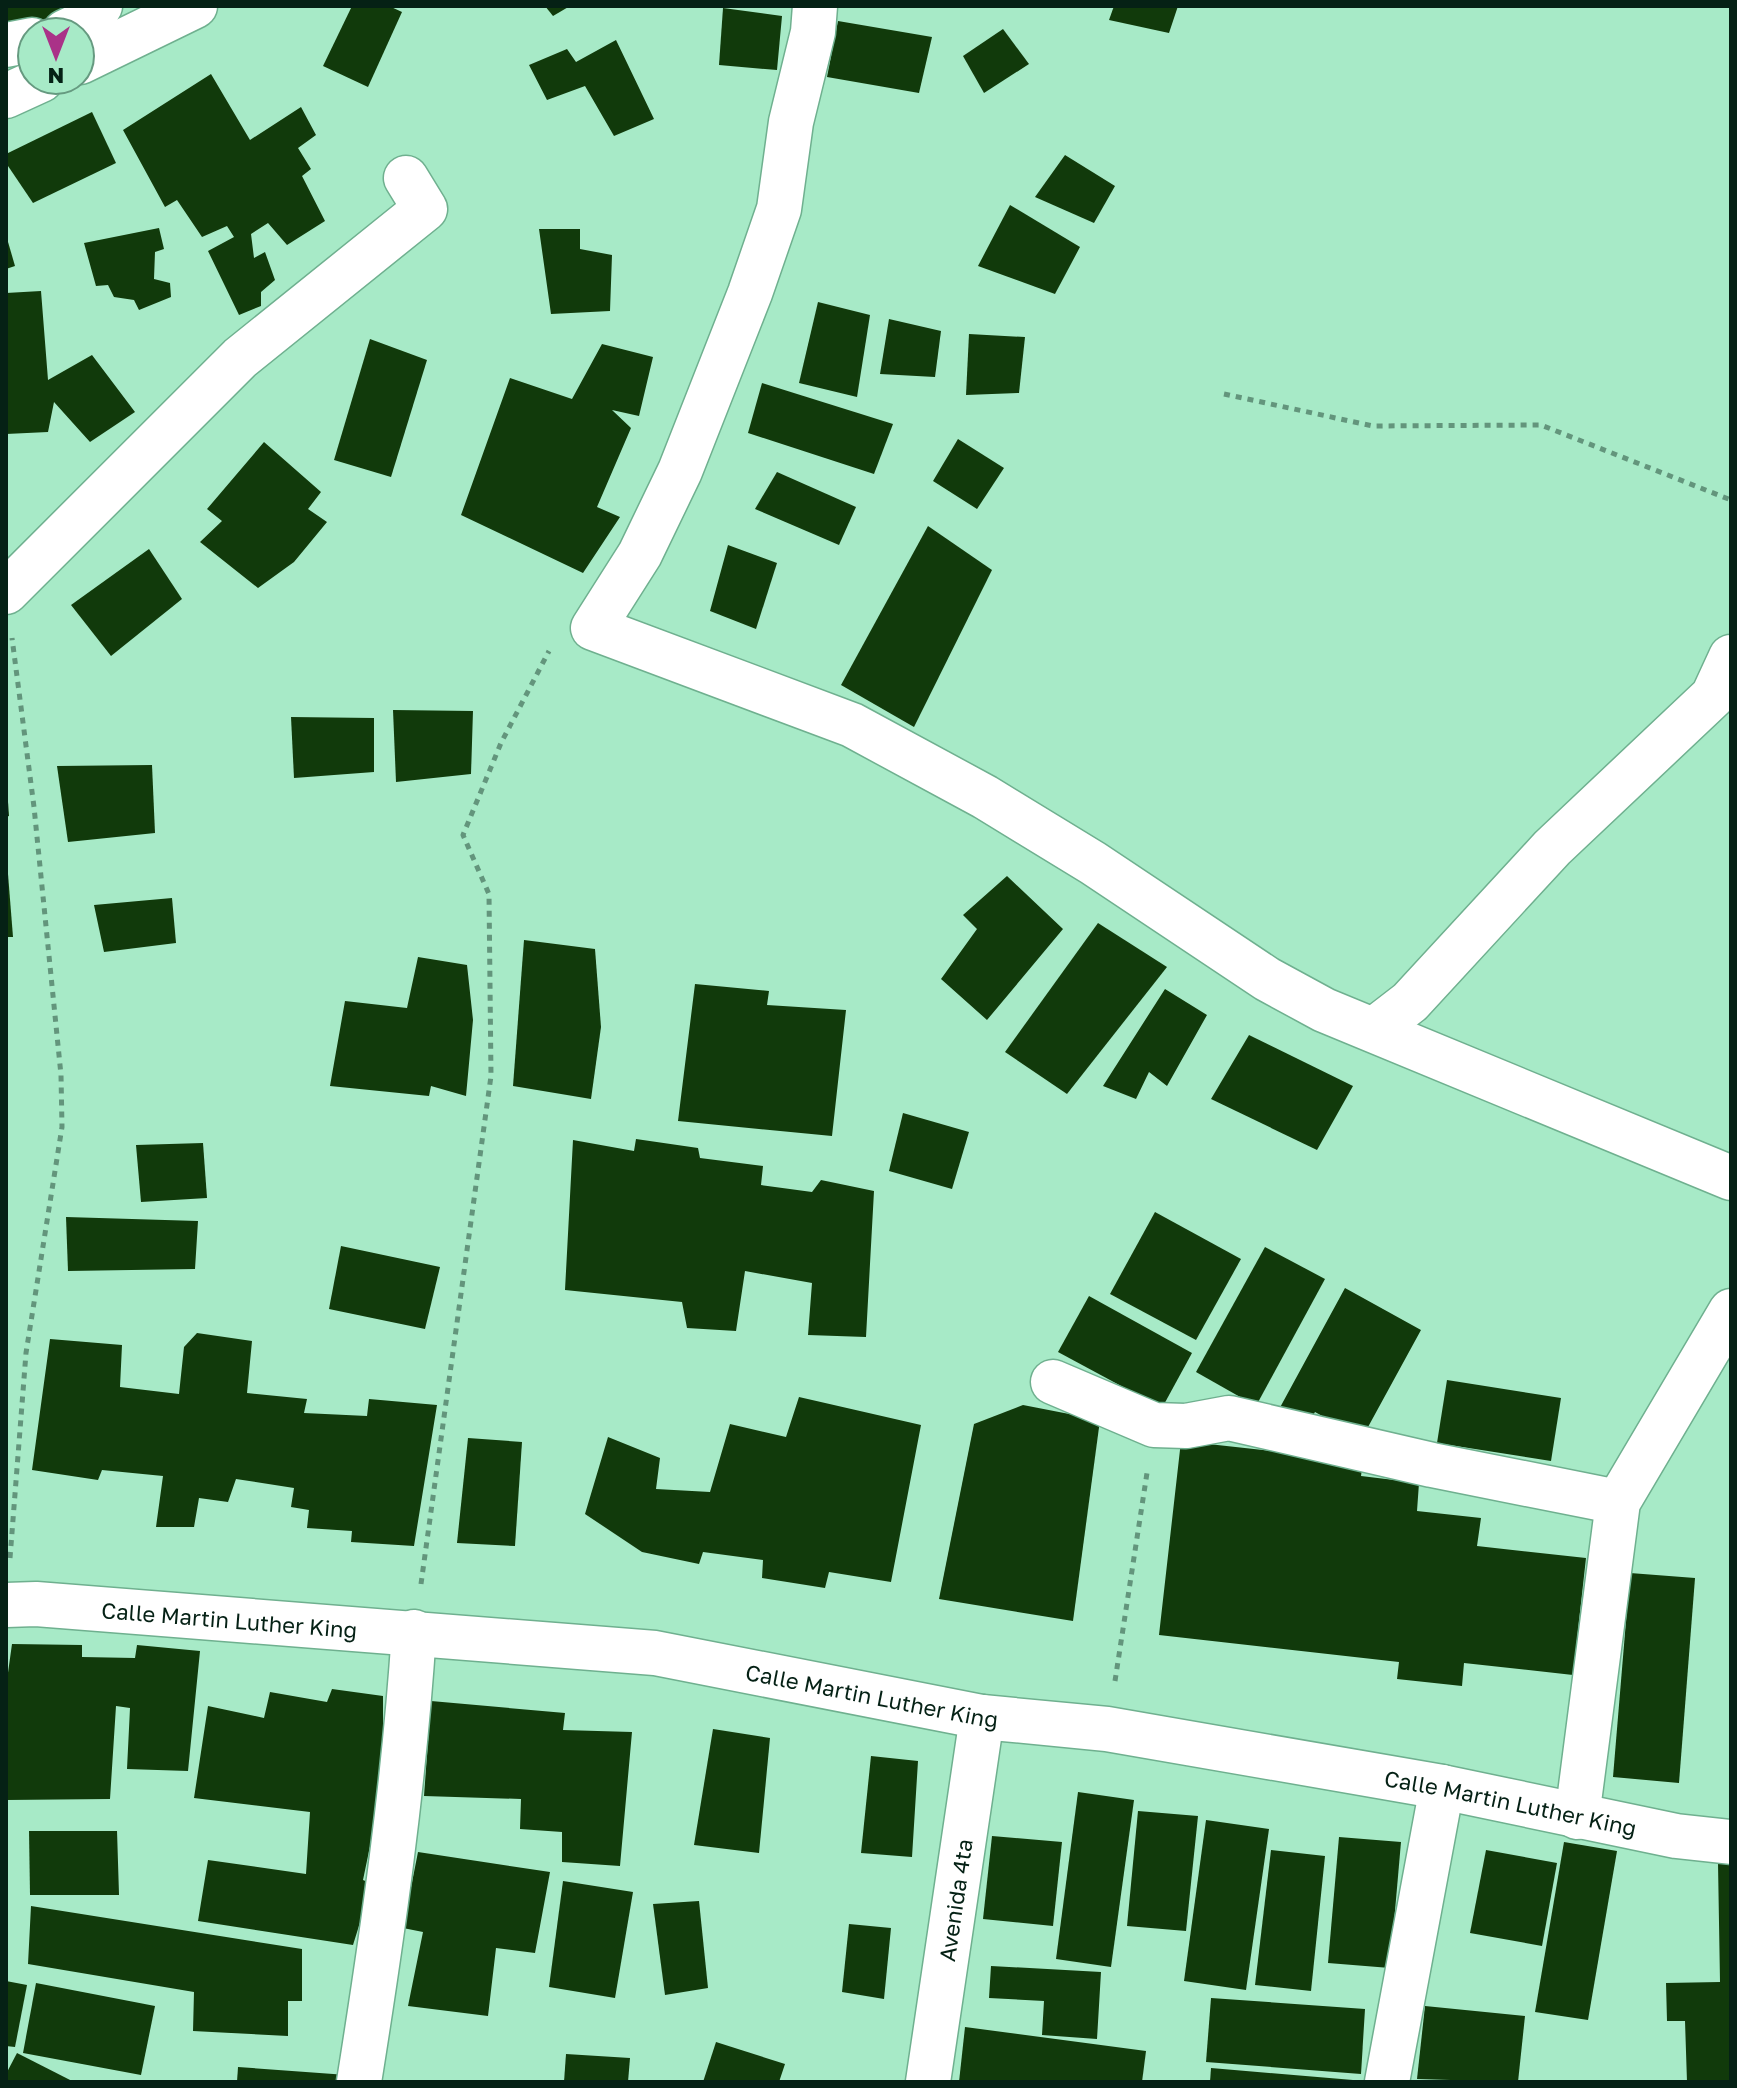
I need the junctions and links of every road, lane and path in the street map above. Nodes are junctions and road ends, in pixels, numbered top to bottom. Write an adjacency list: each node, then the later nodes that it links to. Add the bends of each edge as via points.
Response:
1 (195, 6): 3 (street)
2 (815, 6): 8 (street, via 779,209 750,293 680,471 640,554)
3 (96, 54)
4 (406, 178): 7 (street, via 425,209 240,358)
5 (1224, 394): 6 (path, via 1373,426 1541,425)
6 (1731, 500)
7 (9, 589): 16 (path, via 62,1127 26,1353)
8 (593, 628): 10 (street, via 852,725 1080,854 1267,979 1324,1010); 17 (path, via 556,638 501,743 463,835 489,894 491,1076)
9 (1731, 657): 10 (street, via 1713,696 1552,848 1410,1002)
10 (1375, 1029): 11 (street)
11 (1731, 1178)
12 (1731, 1311): 15 (street)
13 (1053, 1382): 14 (street)
14 (1154, 1425): 15 (street, via 1229,1418); 19 (path)
15 (1618, 1502): 21 (street)
16 (6, 1606): 17 (street, Calle Martin Luther King)
17 (414, 1632): 18 (street, Calle Martin Luther King, via 655,1653); 23 (street, via 401,1806)
18 (982, 1717): 19 (street, Calle Martin Luther King); 24 (street, Avenida 4ta)
19 (1107, 1729): 20 (street, Calle Martin Luther King)
20 (1442, 1787): 21 (street, Calle Martin Luther King); 25 (street)
21 (1577, 1817): 22 (street, Calle Martin Luther King)
22 (1731, 1842)
23 (359, 2082)
24 (928, 2082)
25 (1387, 2082)

